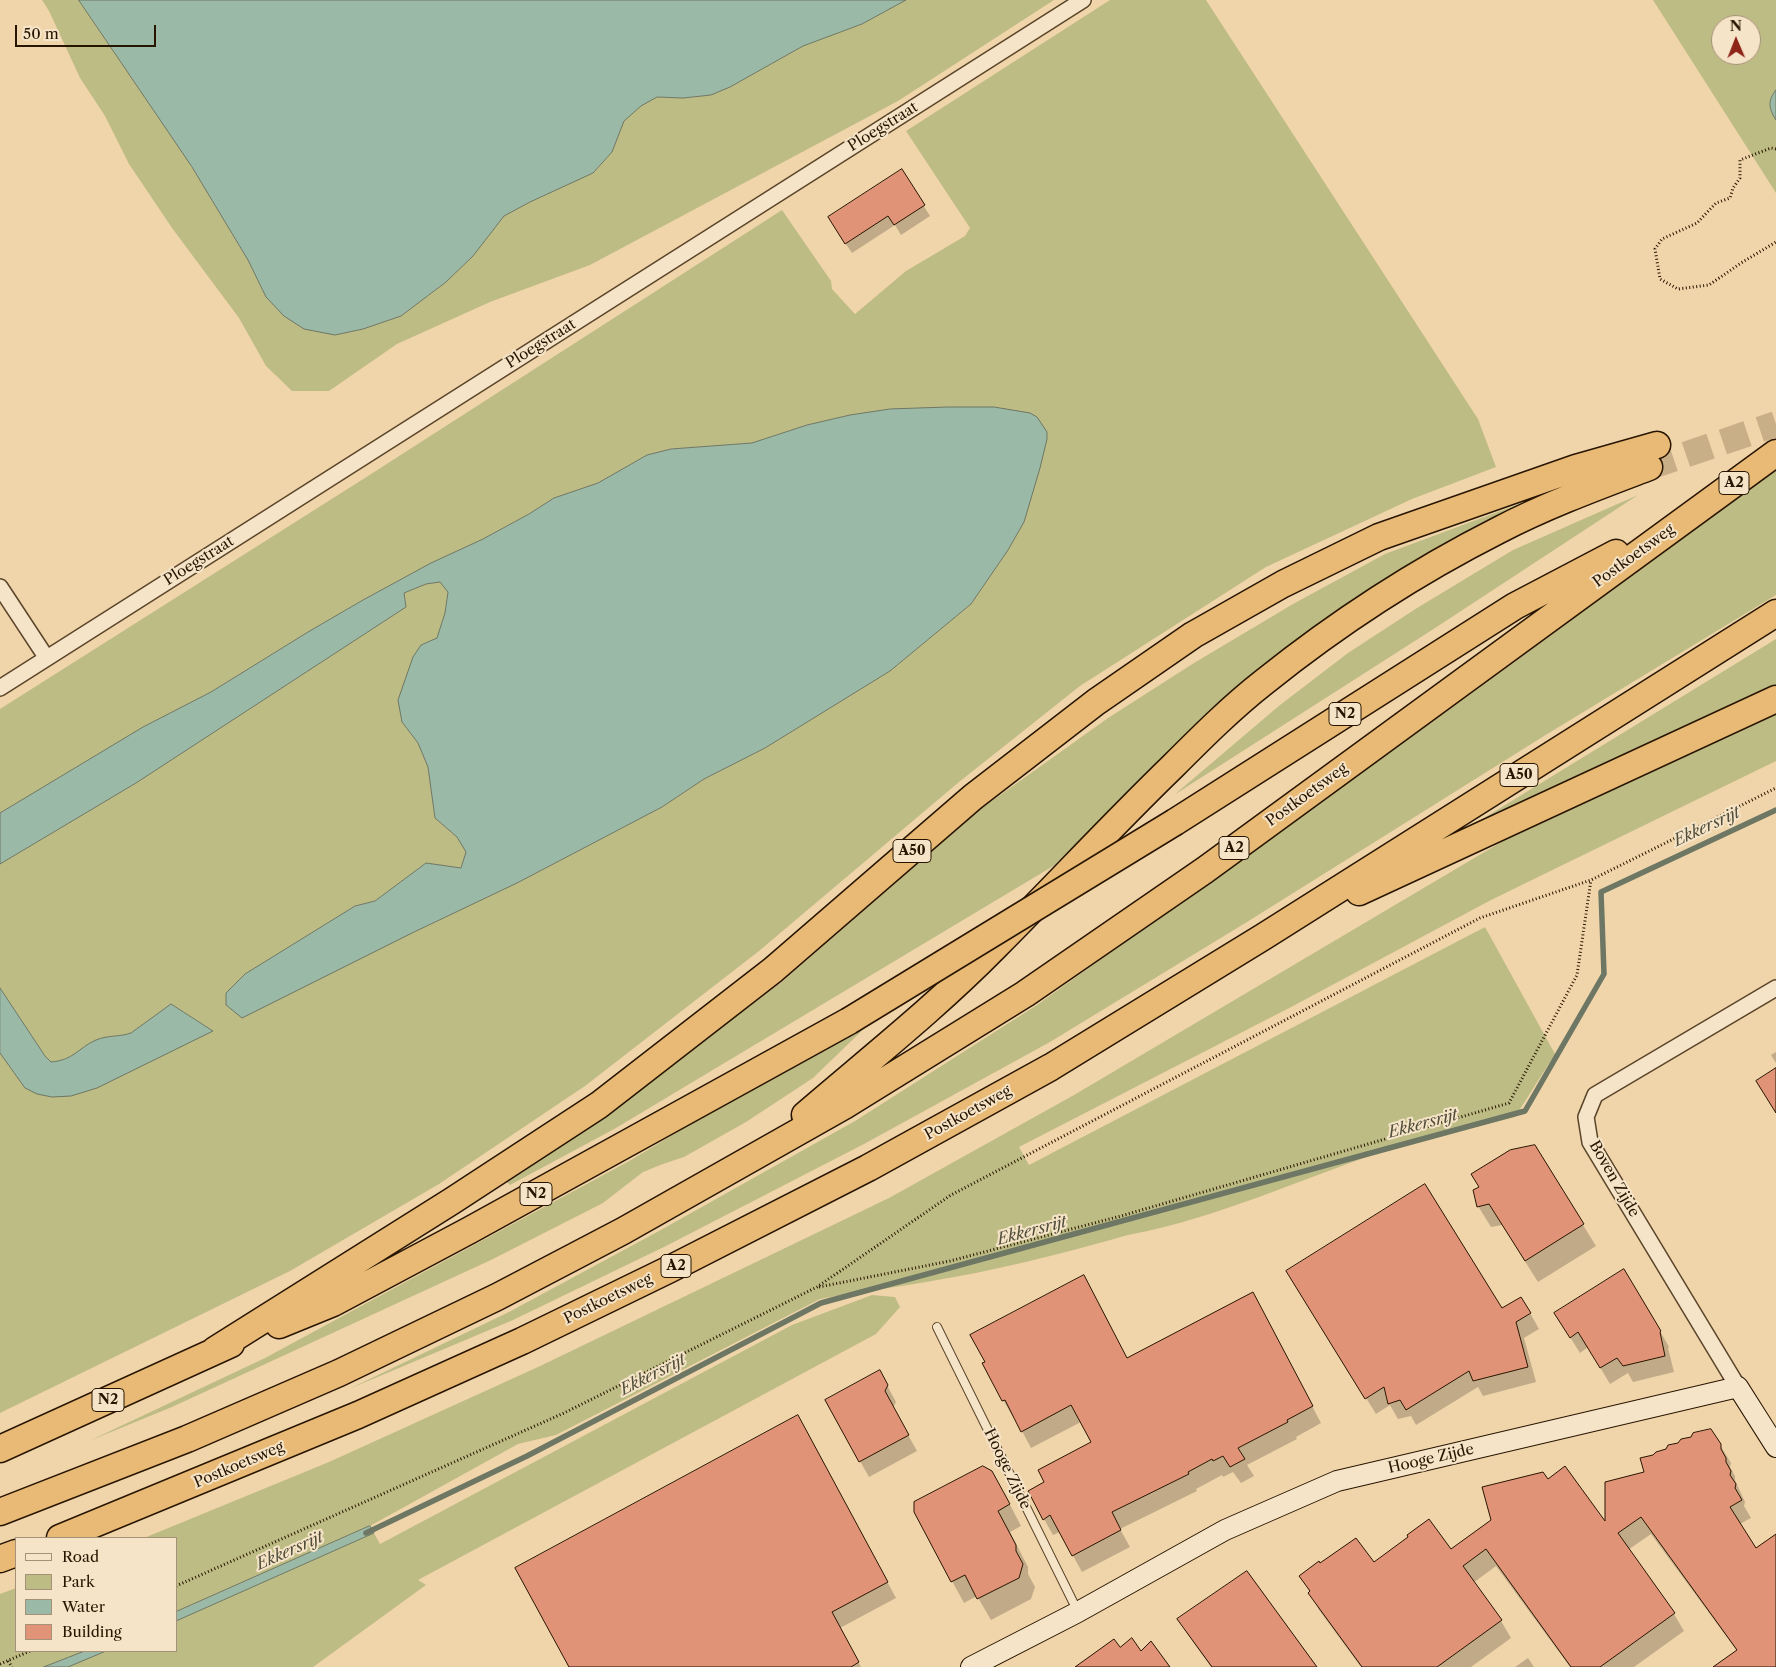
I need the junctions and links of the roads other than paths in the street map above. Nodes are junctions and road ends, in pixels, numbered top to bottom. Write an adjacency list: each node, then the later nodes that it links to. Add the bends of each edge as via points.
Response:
1 (1083, 0): 6 (street, Ploegstraat)
2 (1776, 453): 3 (highway, Postkoetsweg / A2)
3 (1692, 514): 11 (highway, Postkoetsweg / A2, via 1205,870 1041,983 844,1106); 13 (highway, Postkoetsweg / N2, bridge, via 1516,606 1175,822 849,1022 333,1303)
4 (0, 588): 6 (street)
5 (1776, 613): 9 (highway, Postkoetsweg / A50)
6 (46, 657): 7 (street, Ploegstraat)
7 (0, 688)
8 (1776, 699): 9 (highway, Postkoetsweg / A2)
9 (1262, 937): 18 (highway, Postkoetsweg / A2, via 1051,1067 868,1168 670,1269 358,1415)
10 (1776, 988): 14 (street, Boven Zijde, via 1595,1095 1586,1117 1590,1142)
11 (758, 1155): 13 (highway, Postkoetsweg / A50, via 994,949 1115,823 1198,741 1263,683 1400,586 1500,529 1585,492 1653,456 1576,468 1379,537 1283,584 1193,635 1096,702 973,797 773,970 599,1105); 17 (highway, Postkoetsweg / A2, via 505,1293 339,1374 187,1439)
12 (936, 1327): 21 (lane, Hooge Zijde)
13 (215, 1350): 16 (highway, Postkoetsweg / N2)
14 (1738, 1386): 15 (street); 21 (street, Hooge Zijde, via 1337,1481 1225,1530)
15 (1776, 1448)
16 (0, 1449)
17 (0, 1512)
18 (62, 1537)
19 (15, 1553): 20 (highway)
20 (0, 1559)
21 (1078, 1612): 22 (street, Hooge Zijde)
22 (971, 1667)

